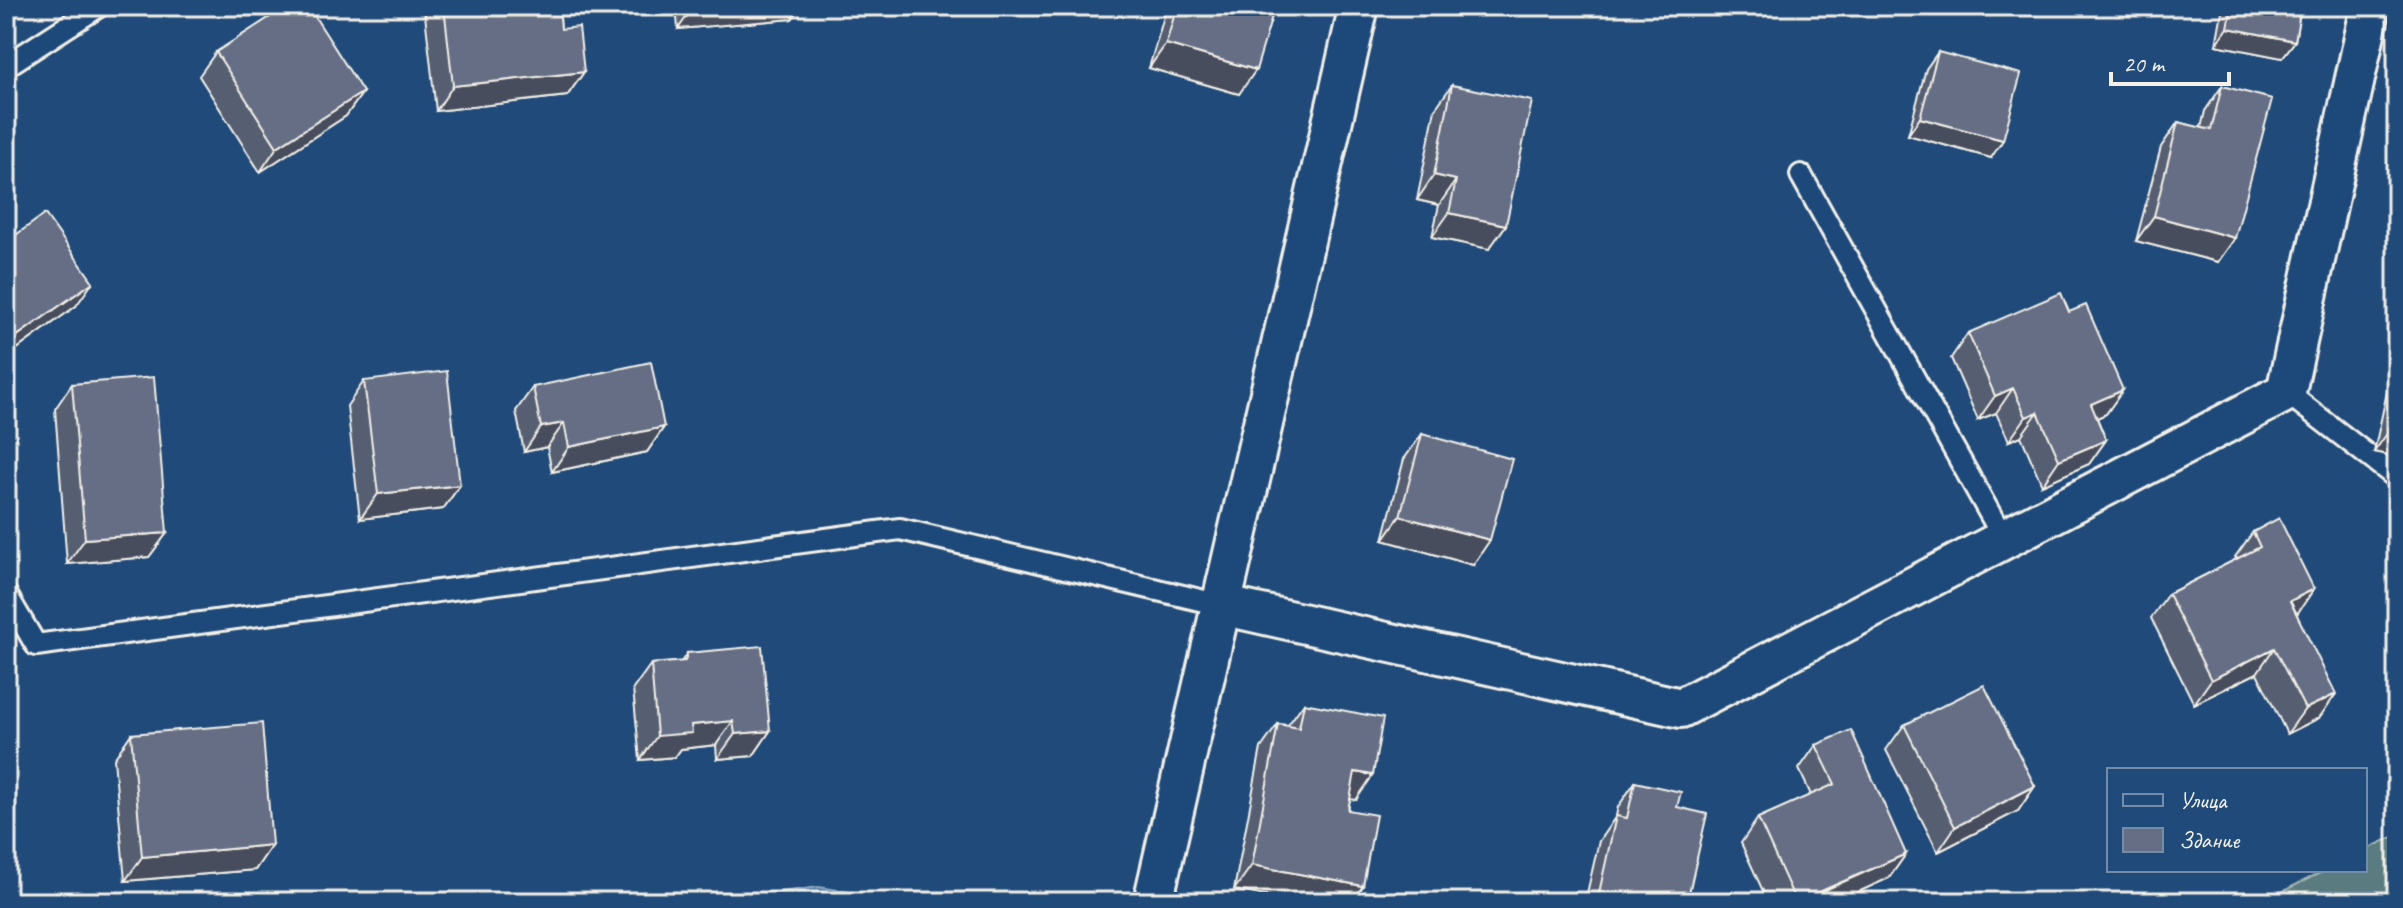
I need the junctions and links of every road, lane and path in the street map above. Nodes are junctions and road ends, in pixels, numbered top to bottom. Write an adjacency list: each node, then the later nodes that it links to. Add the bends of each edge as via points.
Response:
1 (99, 6): 4 (lane)
2 (1359, 6): 10 (street)
3 (2371, 6): 6 (street)
4 (6, 66)
5 (1801, 175): 8 (lane)
6 (2286, 392): 7 (lane); 8 (street)
7 (2397, 478)
8 (2004, 539): 10 (street, via 1681,708)
9 (6, 594): 10 (lane, via 36,645 900,529)
10 (1221, 605): 11 (street)
11 (1153, 902)

